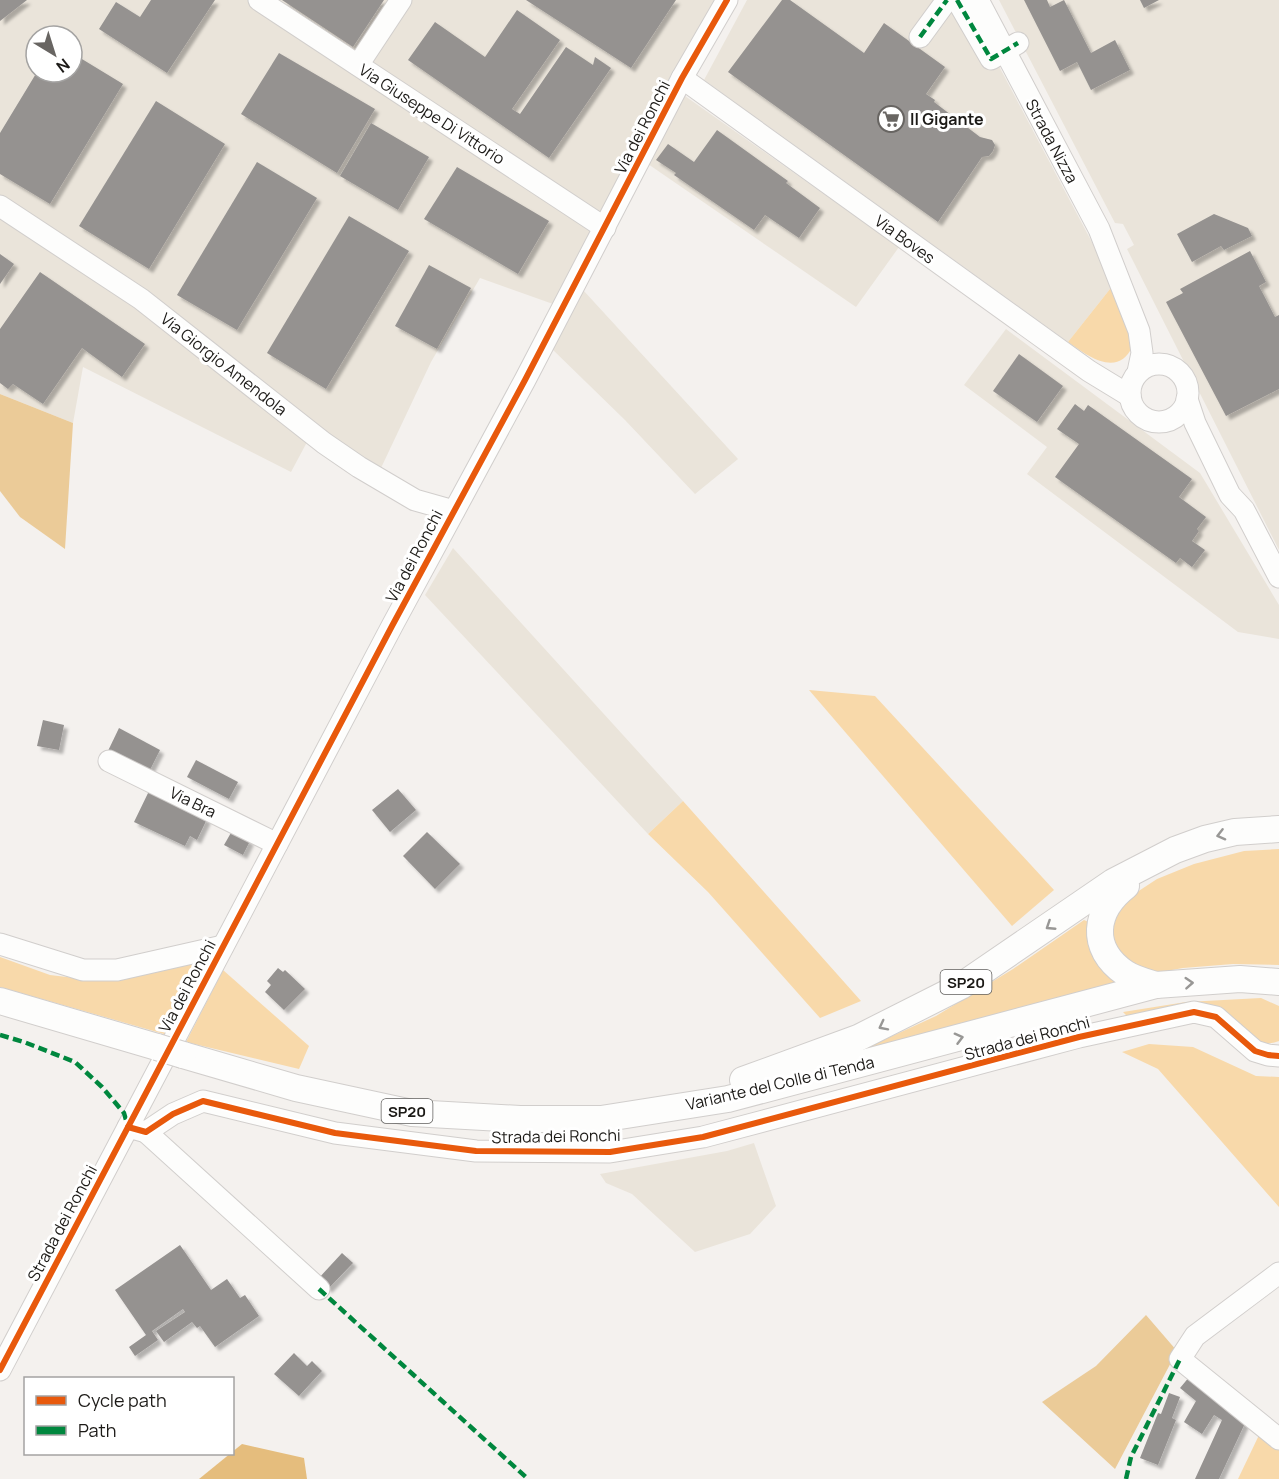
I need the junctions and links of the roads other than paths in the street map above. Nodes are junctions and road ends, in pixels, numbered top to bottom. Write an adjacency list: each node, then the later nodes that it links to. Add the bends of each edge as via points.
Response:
1 (259, 0): 9 (street, Via Giuseppe Di Vittorio)
2 (401, 0): 9 (street)
3 (727, 0): 10 (street, Via dei Ronchi)
4 (947, 0): 7 (street)
5 (957, 0): 8 (street, via 991,59)
6 (978, 0): 8 (street, Strada Nizza)
7 (920, 37)
8 (1011, 47): 13 (street, Strada Nizza)
9 (358, 65): 12 (street, Via Giuseppe Di Vittorio)
10 (682, 78): 12 (street, Via dei Ronchi); 16 (street, Via Boves, via 1089,371)
11 (0, 206): 20 (street, Via Giorgio Amendola, via 141,299 359,467 415,500)
12 (604, 228): 20 (street, Via dei Ronchi)
13 (1122, 284): 14 (street, Strada Nizza); 15 (street, Strada Nizza, via 1139,331 1142,353)
14 (1167, 365): 15 (street, via 1152,365); 17 (street, Strada Nizza, via 1186,382)
15 (1138, 372): 16 (street, Strada Nizza)
16 (1130, 396): 18 (street, Strada Nizza, via 1138,412)
17 (1187, 399): 18 (street, via 1178,414); 19 (street, Strada Nizza)
18 (1154, 421): 19 (street, Strada Nizza, via 1181,431)
19 (1207, 451): 21 (street, Strada Nizza)
20 (454, 512): 24 (street, Via dei Ronchi)
21 (1279, 577)
22 (109, 761): 24 (street, Via Bra)
23 (1279, 829): 25 (main road, SP20, one-way to 25, via 1235,831)
24 (277, 844): 27 (street, Via dei Ronchi)
25 (1175, 850): 30 (main road, SP20, via 1113,897 1100,924 1102,944 1113,962 1134,978); 34 (main road, SP20, one-way to 34, via 1113,882 961,986 858,1038)
26 (0, 944): 27 (street, via 83,969 117,970)
27 (223, 946): 35 (street, Via dei Ronchi)
28 (1222, 980): 29 (main road, Variante del Colle di Tenda / SP20); 30 (main road, Variante del Colle di Tenda / SP20, one-way to 28); 31 (street, via 1257,992)
29 (1279, 982)
30 (1156, 985): 34 (main road, Variante del Colle di Tenda / SP20, one-way to 30, via 739,1096)
31 (1279, 994)
32 (0, 1001): 34 (main road, Variante del Colle di Tenda / SP20, bridge, via 296,1088 412,1113 520,1119)
33 (1279, 1056): 35 (street, Strada dei Ronchi, via 1255,1051 1216,1017 1194,1012 1079,1037 703,1137 610,1152 476,1151 335,1133 204,1101)
34 (637, 1115)
35 (137, 1130): 37 (street); 38 (street, Strada dei Ronchi)
36 (1279, 1273): 39 (street, via 1195,1336 1180,1359)
37 (320, 1289)
38 (0, 1370)
39 (1279, 1439)

